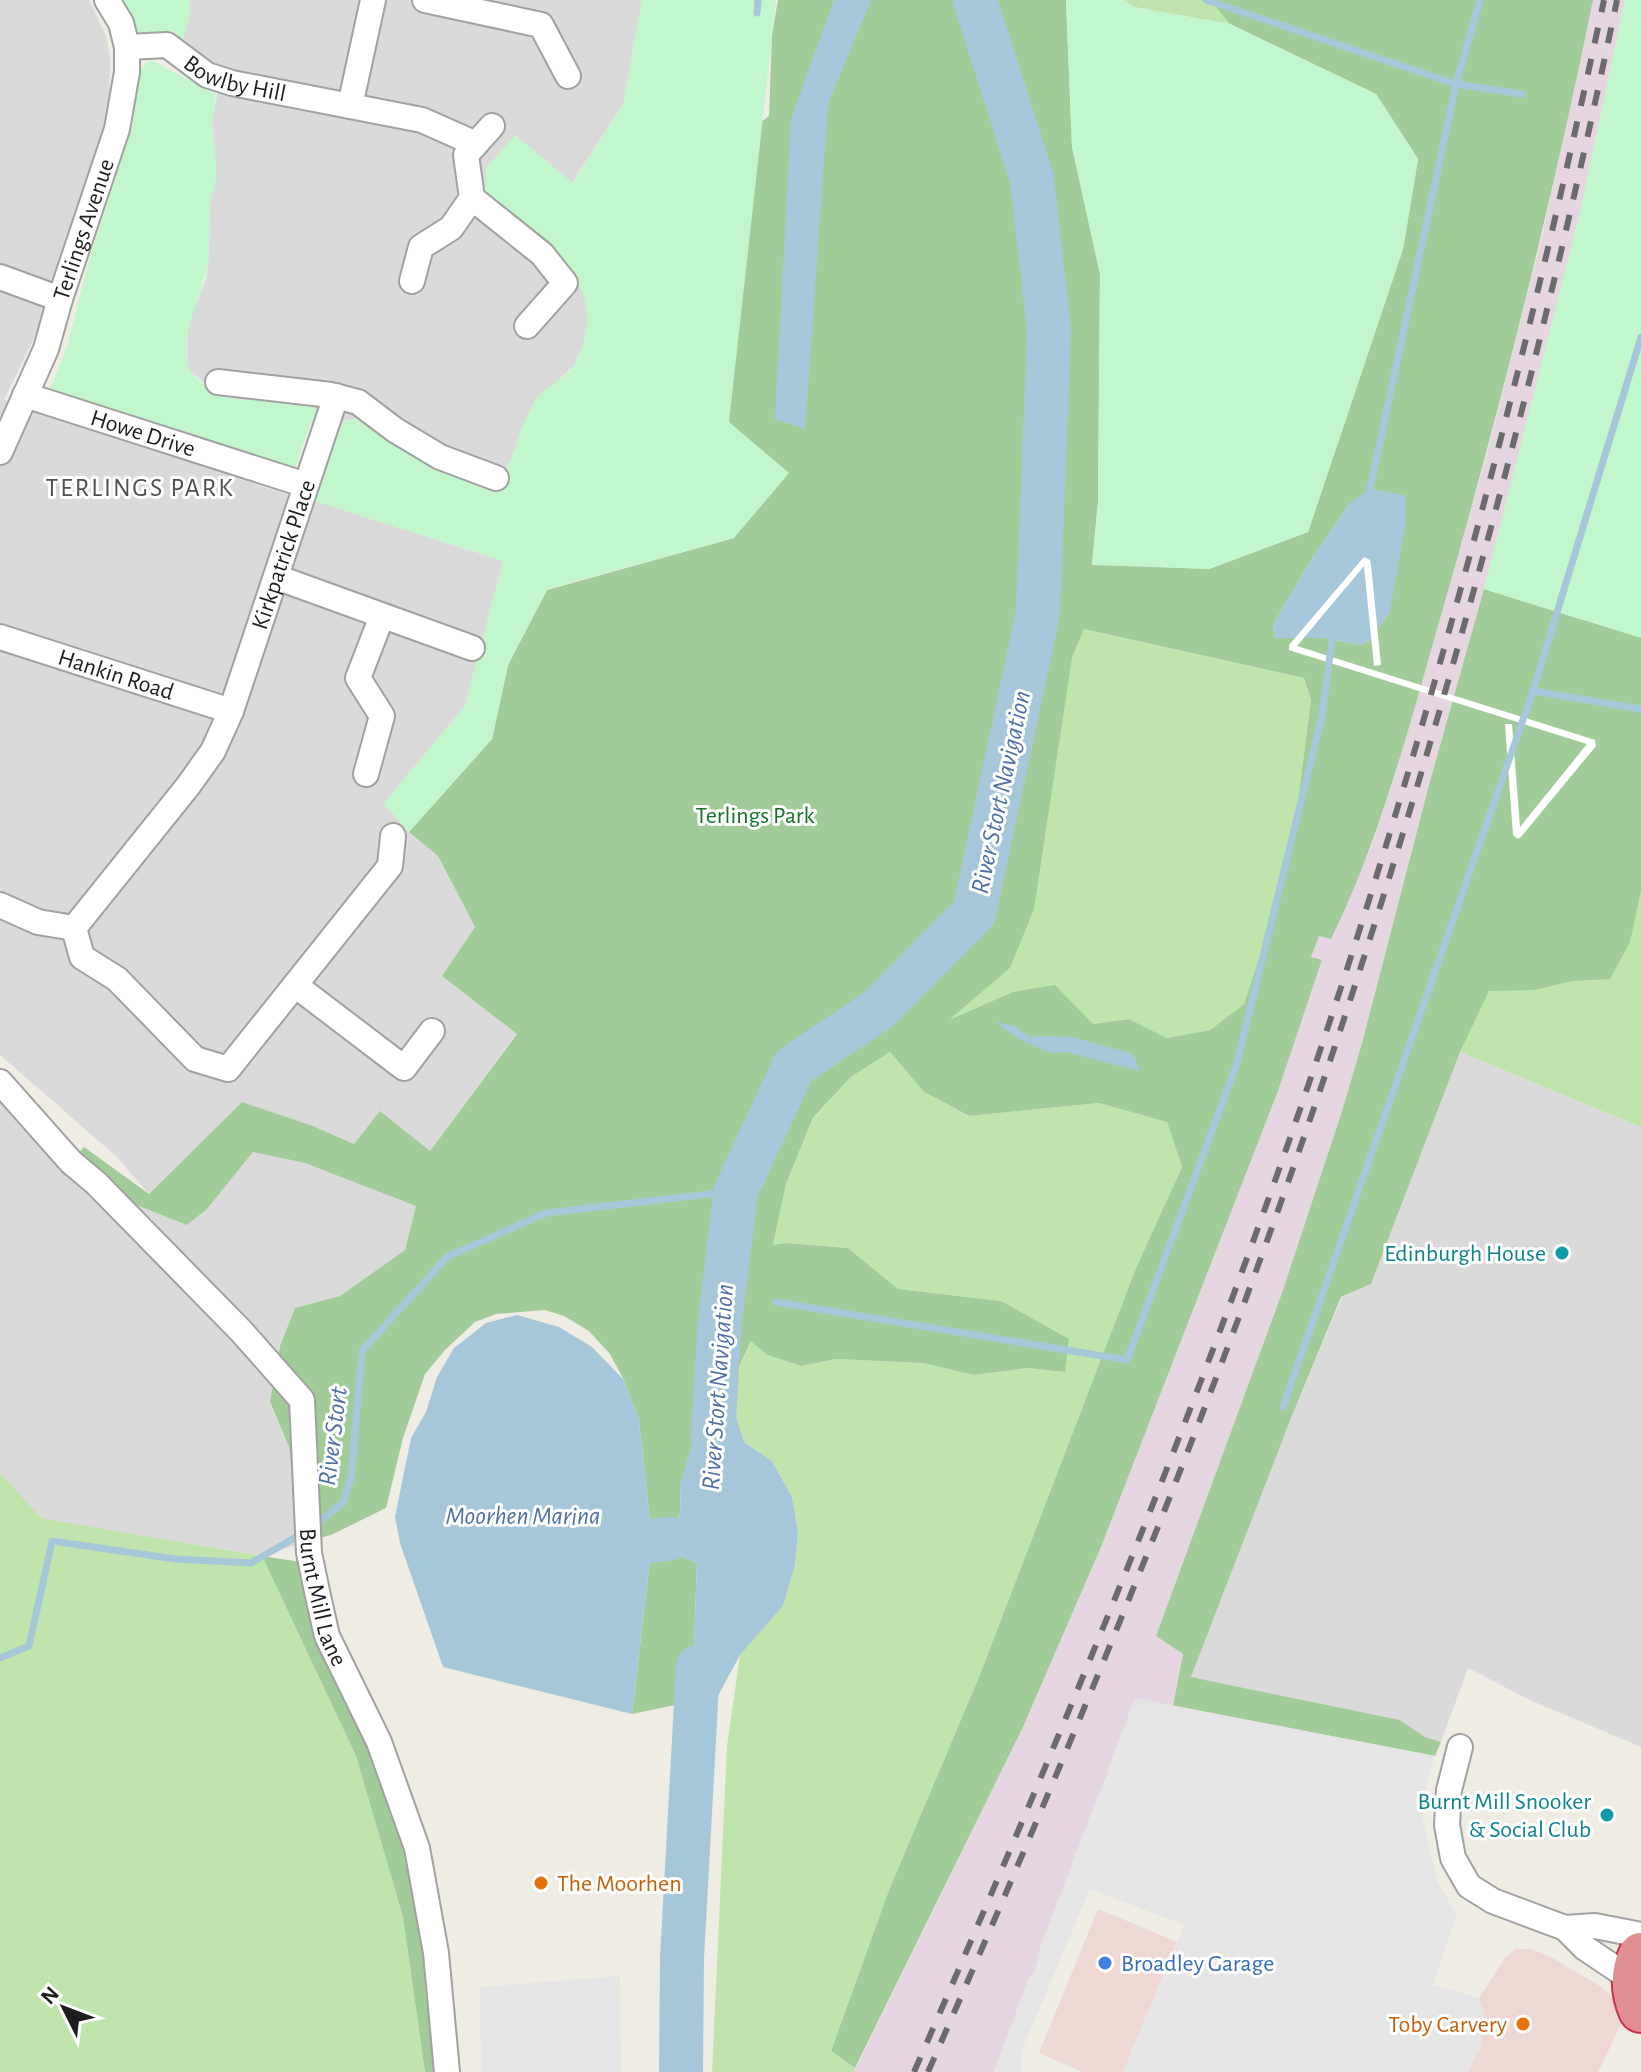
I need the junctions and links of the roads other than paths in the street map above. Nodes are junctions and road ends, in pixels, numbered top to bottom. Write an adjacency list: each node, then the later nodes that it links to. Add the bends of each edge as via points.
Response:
1 (107, 0): 4 (street, Terlings Avenue)
2 (373, 0): 6 (street)
3 (425, 0): 5 (street, via 541,25)
4 (127, 47): 6 (street, Bowlby Hill, via 167,45 207,75); 10 (street, Terlings Avenue, via 117,129)
5 (568, 76)
6 (350, 106): 7 (street, Bowlby Hill, via 484,135 466,155)
7 (472, 198): 9 (street, via 451,228 421,247); 11 (street, via 542,254 565,283)
8 (0, 277): 10 (street)
9 (412, 281)
10 (60, 299): 13 (street, Terlings Avenue)
11 (527, 326)
12 (218, 382): 14 (street)
13 (25, 395): 15 (street, Terlings Avenue); 17 (street, Howe Drive)
14 (336, 396): 16 (street, via 358,402 440,457); 17 (street, Kirkpatrick Place)
15 (0, 452)
16 (496, 478)
17 (306, 485): 18 (street, Kirkpatrick Place)
18 (276, 577): 19 (street); 22 (street, Kirkpatrick Place)
19 (382, 616): 21 (street); 23 (street, via 358,678 382,716)
20 (0, 637): 22 (street, Hankin Road)
21 (472, 648)
22 (231, 711): 26 (street, via 197,775)
23 (366, 774)
24 (393, 836): 27 (street, via 390,866)
25 (0, 905): 26 (street, via 38,922)
26 (74, 928): 27 (street, via 82,957 117,979 195,1059 228,1069)
27 (295, 985): 28 (street, via 404,1068)
28 (432, 1031)
29 (0, 1082): 34 (street, Burnt Mill Lane, via 302,1400 309,1553 327,1636 379,1742 417,1848 436,1953)
30 (1460, 1747): 31 (street, via 1447,1825 1453,1858 1469,1886 1493,1901)
31 (1565, 1928): 32 (street, via 1595,1926); 33 (street, via 1585,1948)
32 (1641, 1935)
33 (1639, 1982)
34 (447, 2072)

